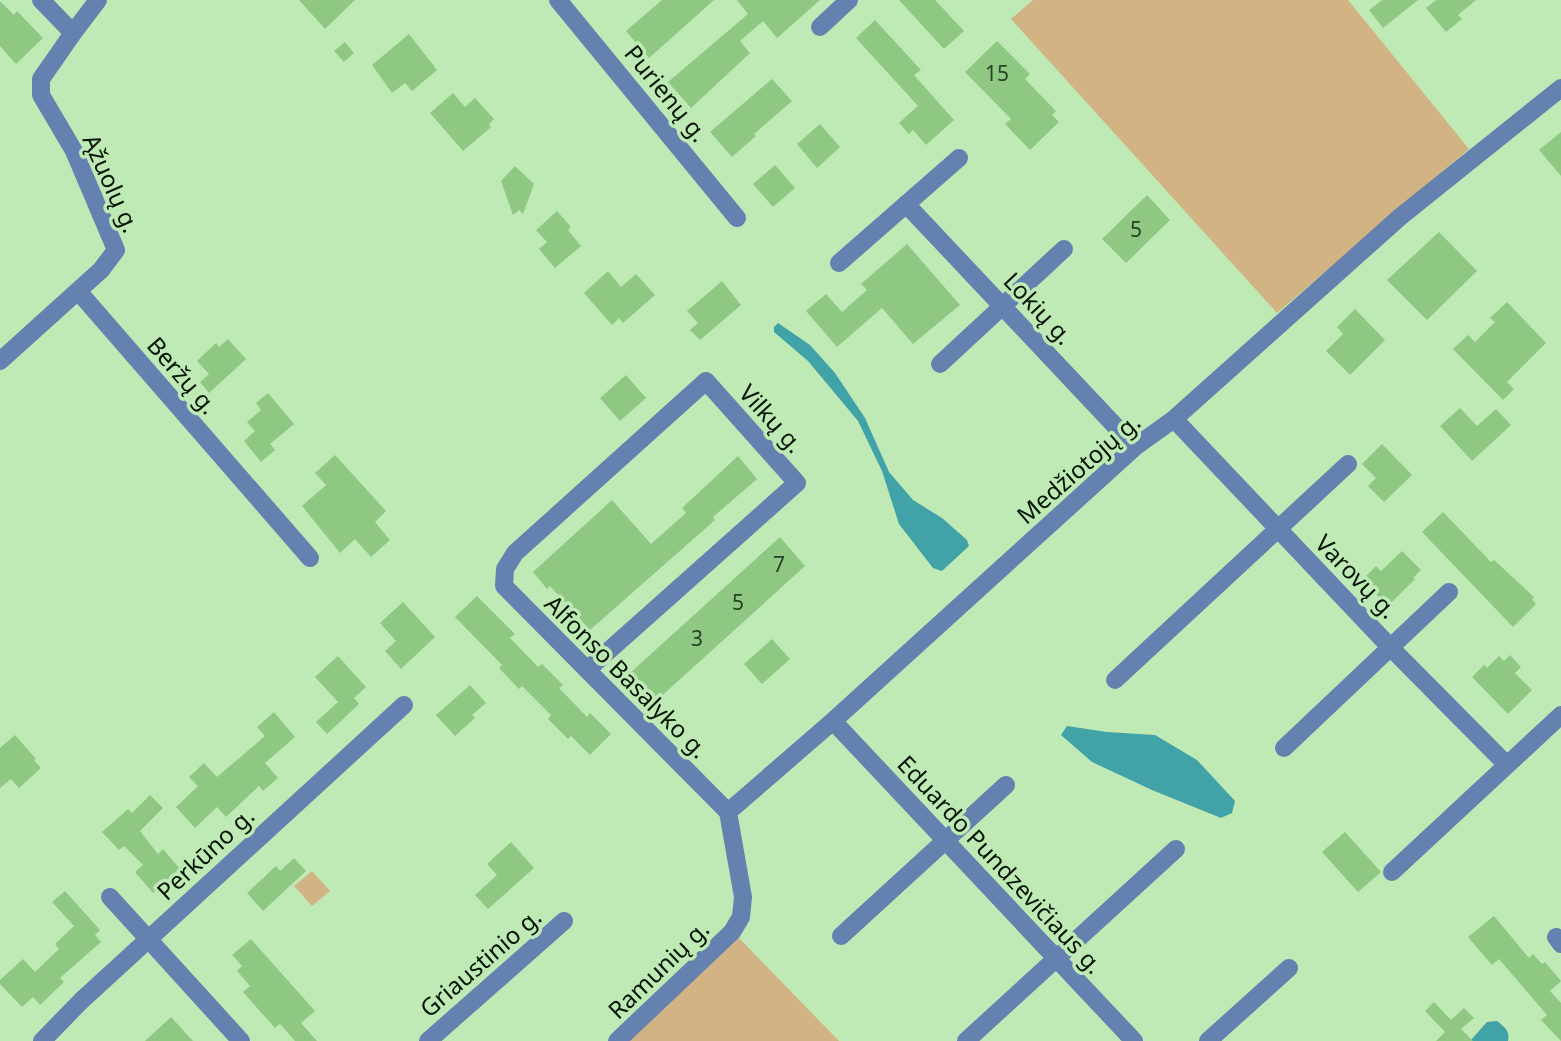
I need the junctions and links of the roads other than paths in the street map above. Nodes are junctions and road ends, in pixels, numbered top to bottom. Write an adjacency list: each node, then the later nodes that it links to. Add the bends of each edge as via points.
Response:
1 (41, 0): 6 (street)
2 (98, 0): 6 (street)
3 (558, 0): 10 (street, Purienų g.)
4 (849, 0): 5 (street)
5 (820, 27)
6 (73, 33): 13 (street, Ąžuolų g., via 41,79 41,95 74,151 116,250)
7 (1561, 88): 17 (street, Medžiotojų g., via 1400,217)
8 (959, 158): 9 (street)
9 (906, 204): 12 (street); 14 (street, Lokių g.)
10 (737, 218)
11 (1064, 248): 14 (street)
12 (839, 263)
13 (78, 291): 15 (street, Ąžuolų g.); 21 (street, Beržų g.)
14 (1003, 306): 16 (street); 18 (street, Lokių g.)
15 (0, 361)
16 (940, 364)
17 (1174, 419): 18 (street, Medžiotojų g.); 20 (street, Varovų g.)
18 (1135, 447): 29 (street, Medžiotojų g.)
19 (1348, 464): 20 (street)
20 (1278, 529): 24 (street, Varovų g.); 26 (street)
21 (310, 558)
22 (505, 569): 25 (street, Alfonso Basalyko g., via 504,586); 25 (street, Vilkų g., via 515,553 705,381 797,483)
23 (1449, 592): 24 (street)
24 (1391, 648): 30 (street); 31 (street, Varovų g.)
25 (587, 670): 33 (street, Alfonso Basalyko g.)
26 (1115, 680)
27 (404, 705): 40 (street, Perkūno g.)
28 (1561, 715): 31 (street)
29 (833, 720): 33 (street, Medžiotojų g.); 34 (street, Eduardo Pundzevičiaus g.)
30 (1284, 748)
31 (1507, 765): 36 (street)
32 (1006, 785): 34 (street)
33 (728, 812): 46 (street, Ramunių g., via 743,897 740,917 732,932)
34 (946, 840): 39 (street); 41 (street, Eduardo Pundzevičiaus g.)
35 (1176, 849): 41 (street)
36 (1392, 872)
37 (110, 897): 40 (street)
38 (564, 921): 45 (street, Griaustinio g.)
39 (841, 936)
40 (147, 940): 43 (street, Perkūno g.); 44 (street)
41 (1057, 958): 47 (street); 48 (street, Eduardo Pundzevičiaus g.)
42 (1289, 968): 49 (street)
43 (43, 1041)
44 (241, 1041)
45 (428, 1041)
46 (617, 1041)
47 (966, 1041)
48 (1134, 1041)
49 (1208, 1041)

